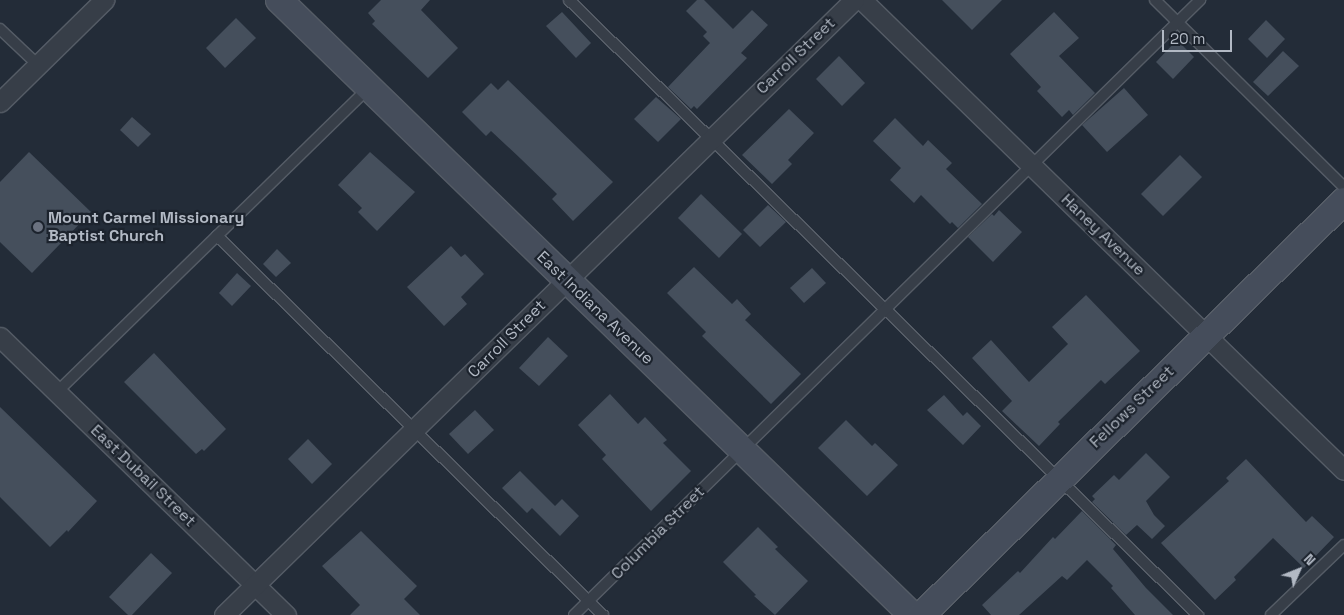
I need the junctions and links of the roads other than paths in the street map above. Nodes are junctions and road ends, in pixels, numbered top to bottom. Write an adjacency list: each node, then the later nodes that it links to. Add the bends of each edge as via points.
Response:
1 (104, 0): 10 (street)
2 (278, 0): 11 (street, East Indiana Avenue)
3 (569, 0): 13 (lane)
4 (854, 0): 13 (street, Carroll Street)
5 (862, 0): 14 (street, Haney Avenue)
6 (1155, 0): 8 (lane)
7 (1200, 0): 8 (lane, Columbia Street)
8 (1178, 22): 14 (lane, Columbia Street); 15 (lane)
9 (0, 29): 10 (lane)
10 (38, 65): 12 (street)
11 (368, 88): 17 (lane); 18 (street, East Indiana Avenue)
12 (0, 102)
13 (711, 139): 18 (street, Carroll Street); 19 (lane)
14 (1032, 167): 19 (lane, Columbia Street); 20 (street, Haney Avenue)
15 (1344, 187)
16 (1344, 201): 20 (street, Fellows Street)
17 (218, 236): 22 (lane); 23 (lane)
18 (566, 281): 23 (street, Carroll Street); 24 (street, East Indiana Avenue)
19 (884, 310): 24 (lane, Columbia Street); 26 (lane)
20 (1206, 335): 25 (street, Haney Avenue); 26 (street, Fellows Street)
21 (0, 337): 22 (street, East Dubail Street)
22 (57, 392): 28 (street, East Dubail Street)
23 (414, 431): 28 (street, Carroll Street); 29 (lane)
24 (742, 450): 29 (lane, Columbia Street); 34 (street, East Indiana Avenue)
25 (1344, 470)
26 (1060, 478): 35 (street, Fellows Street); 36 (lane)
27 (1344, 545): 37 (lane)
28 (255, 584): 30 (street, Carroll Street); 31 (street, East Dubail Street)
29 (589, 601): 32 (lane, Columbia Street); 33 (lane)
30 (224, 615)
31 (286, 615)
32 (574, 615)
33 (603, 615)
34 (912, 615)
35 (922, 615)
36 (1198, 615)
37 (1271, 615)

